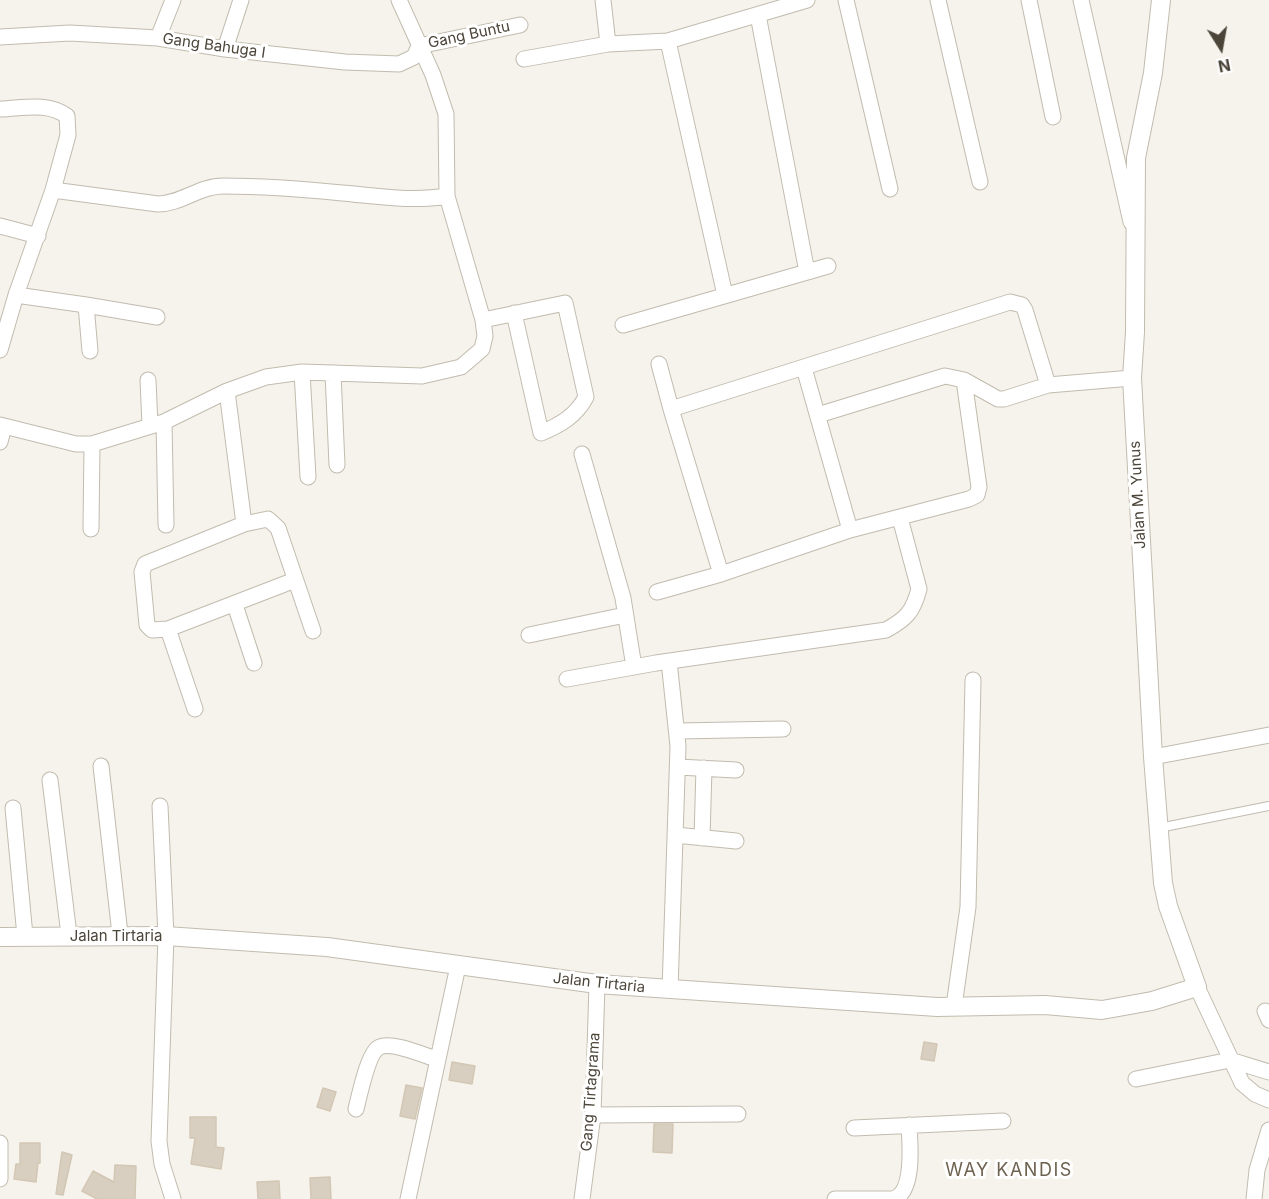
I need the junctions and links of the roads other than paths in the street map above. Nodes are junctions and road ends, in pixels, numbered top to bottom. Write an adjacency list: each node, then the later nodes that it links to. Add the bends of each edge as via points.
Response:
1 (173, 0): 14 (street)
2 (241, 0): 18 (street)
3 (399, 0): 17 (street)
4 (603, 0): 16 (street)
5 (807, 0): 11 (street)
6 (846, 0): 23 (street)
7 (938, 0): 22 (street)
8 (1029, 0): 21 (street)
9 (1081, 0): 28 (street)
10 (1161, 0): 28 (street, Jalan M. Yunus, via 1153,73 1136,158)
11 (758, 15): 15 (street); 30 (street)
12 (520, 25): 17 (street, Gang Buntu)
13 (0, 37): 14 (street, Gang Bahuga I, via 70,33)
14 (158, 38): 18 (street, Gang Bahuga I)
15 (668, 41): 16 (street); 31 (street)
16 (608, 44): 19 (street)
17 (419, 46): 18 (street, Gang Bahuga I, via 414,57 399,64); 25 (street, via 446,114)
18 (225, 49)
19 (524, 59)
20 (2, 109): 24 (street, via 42,106 67,116 68,135)
21 (1053, 117)
22 (980, 182)
23 (890, 189)
24 (53, 190): 25 (street, via 158,204 223,186 319,190 412,200); 27 (street)
25 (447, 196): 36 (street)
26 (0, 226): 27 (street)
27 (38, 236): 32 (street)
28 (1134, 237): 45 (street, Jalan M. Yunus)
29 (828, 266): 30 (street)
30 (807, 272): 31 (street)
31 (725, 295): 37 (street)
32 (16, 296): 33 (street); 38 (street)
33 (86, 305): 35 (street); 40 (street)
34 (514, 313): 34 (street, via 566,303 586,397 569,419 541,433); 36 (street)
35 (157, 317)
36 (483, 320): 44 (street, via 482,349 461,366 422,376)
37 (623, 325)
38 (3, 329): 39 (street)
39 (0, 350)
40 (90, 351)
41 (659, 364): 50 (street)
42 (804, 368): 48 (street, via 1017,303 1025,310); 50 (street); 51 (street)
43 (302, 372): 44 (street); 49 (street, via 266,377); 58 (street)
44 (333, 373): 57 (street)
45 (1132, 378): 48 (street); 81 (street, Jalan M. Yunus)
46 (148, 380): 52 (street)
47 (964, 380): 48 (street, via 998,399); 51 (street, via 945,376); 59 (street, via 977,495)
48 (1048, 385)
49 (227, 392): 52 (street); 60 (street)
50 (670, 409): 64 (street)
51 (819, 415): 63 (street)
52 (157, 424): 55 (street); 61 (street)
53 (2, 425): 54 (street); 55 (street, via 76,444)
54 (0, 442)
55 (92, 444): 62 (street)
56 (582, 454): 68 (street)
57 (337, 465)
58 (308, 477)
59 (900, 518): 63 (street); 72 (street, via 919,589 906,619 886,630)
60 (244, 524): 65 (street, via 268,519 274,523); 69 (street, via 145,564 142,572 147,625 152,630)
61 (166, 525)
62 (91, 529)
63 (850, 530): 64 (street)
64 (721, 574): 66 (street)
65 (295, 580): 67 (street); 70 (street)
66 (657, 592)
67 (235, 605): 69 (street); 73 (street)
68 (626, 615): 71 (street); 74 (street)
69 (168, 629): 77 (street)
70 (313, 631)
71 (529, 635)
72 (669, 661): 74 (street); 79 (street)
73 (254, 663)
74 (634, 667): 75 (street)
75 (567, 680)
76 (973, 680): 103 (street, via 968,907)
77 (195, 709)
78 (783, 729): 79 (street)
79 (678, 731): 83 (street)
80 (1269, 735): 81 (street)
81 (1153, 758): 90 (street, Jalan M. Yunus)
82 (101, 766): 94 (street)
83 (678, 767): 84 (street); 91 (street)
84 (704, 768): 85 (street); 92 (street)
85 (736, 771)
86 (50, 780): 95 (street)
87 (160, 806): 98 (street)
88 (1269, 806): 90 (lane)
89 (13, 808): 97 (street)
90 (1159, 828): 101 (street, Jalan M. Yunus, via 1168,906)
91 (675, 835): 92 (street); 102 (street)
92 (702, 838): 93 (street)
93 (736, 841)
94 (120, 934): 95 (street, Jalan Tirtaria); 98 (street, Jalan Tirtaria)
95 (69, 935): 97 (street, Jalan Tirtaria)
96 (0, 936): 97 (street, Jalan Tirtaria)
97 (25, 936)
98 (166, 936): 99 (street, Jalan Tirtaria, via 327,947); 118 (street, via 159,1141)
99 (458, 966): 100 (street, Jalan Tirtaria); 104 (street)
100 (597, 984): 102 (street, Jalan Tirtaria); 111 (street, Gang Tirtagrama)
101 (1197, 987): 103 (street, Jalan Tirtaria, via 1152,1001 1102,1010 1045,1005); 105 (street)
102 (670, 990): 103 (street, Jalan Tirtaria)
103 (954, 1006)
104 (436, 1059): 109 (street, via 399,1047 378,1047); 119 (street)
105 (1230, 1060): 106 (street); 107 (street); 108 (street, via 1242,1083)
106 (1269, 1072)
107 (1137, 1080)
108 (1269, 1100)
109 (356, 1109)
110 (738, 1114): 111 (street)
111 (593, 1115): 120 (street, Gang Tirtagrama)
112 (1003, 1121): 113 (street)
113 (909, 1125): 114 (street); 122 (street, via 906,1183 904,1192)
114 (854, 1128)
115 (1269, 1130): 123 (street, via 1257,1170)
116 (0, 1143): 117 (street)
117 (0, 1179)
118 (173, 1199)
119 (408, 1199)
120 (582, 1199)
121 (835, 1199): 122 (street)
122 (893, 1199)
123 (1254, 1199)

